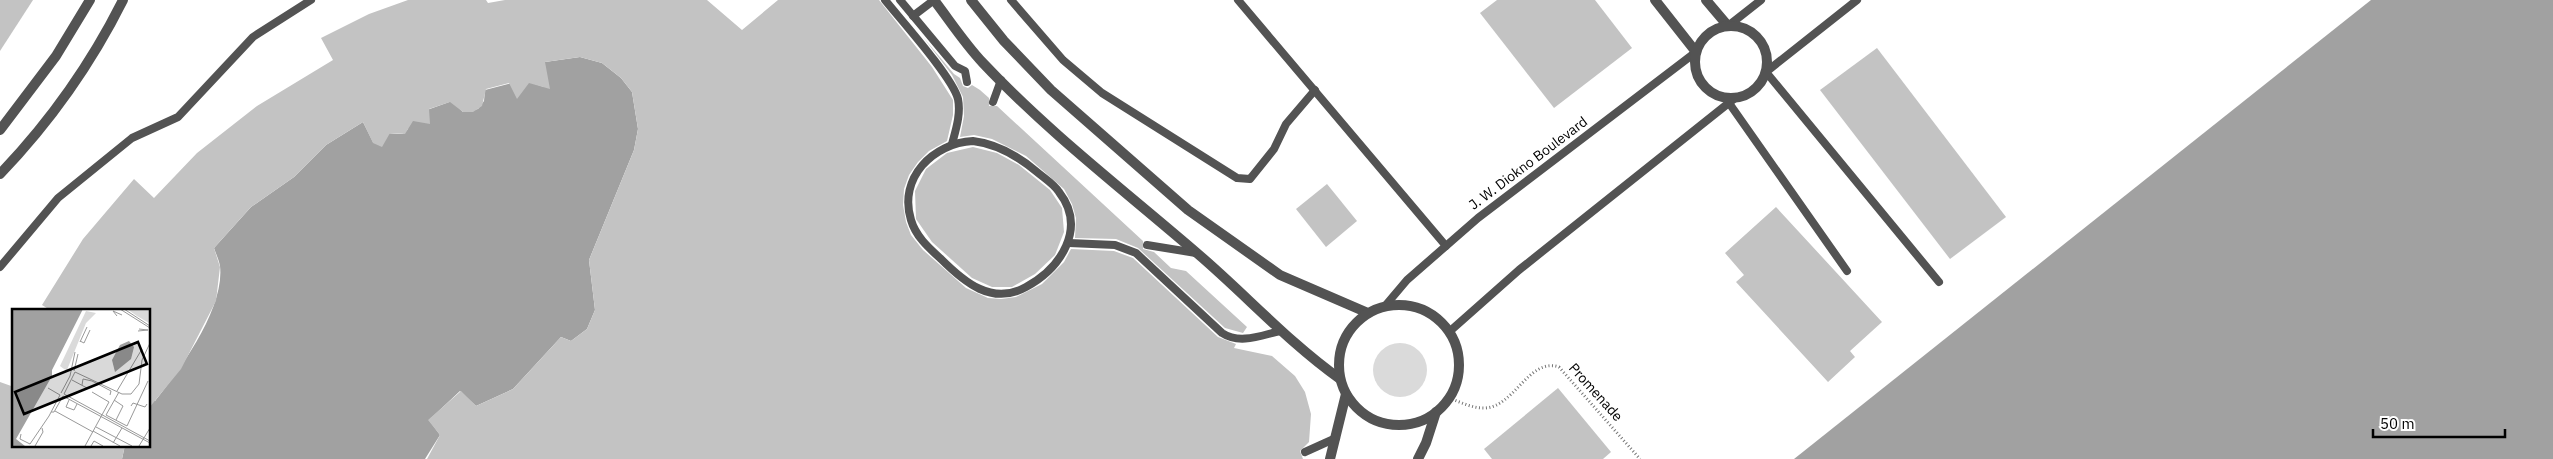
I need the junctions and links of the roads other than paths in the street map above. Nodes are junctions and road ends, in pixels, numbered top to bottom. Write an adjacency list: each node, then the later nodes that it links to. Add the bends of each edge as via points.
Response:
1 (90, 0): 23 (street, via 56,56)
2 (122, 0): 25 (street, via 98,46 68,92)
3 (311, 0): 30 (lane, via 253,37 178,117 132,138 58,198)
4 (886, 0): 24 (lane, via 945,75 957,97 959,114)
5 (900, 0): 14 (lane)
6 (934, 0): 14 (lane); 18 (street)
7 (971, 0): 34 (street, via 1004,42 1051,90 1188,210 1259,263)
8 (1011, 0): 20 (lane, via 1063,60 1102,93 1237,178 1250,179 1260,169 1274,150 1286,124)
9 (1238, 0): 20 (lane)
10 (1655, 0): 16 (street)
11 (1706, 0): 15 (street)
12 (1761, 0): 15 (lane)
13 (1857, 0): 17 (lane)
14 (913, 16): 19 (lane, via 955,66 965,71)
15 (1728, 26): 16 (street, via 1712,32); 17 (street, via 1739,27 1759,39 1766,55)
16 (1696, 52): 21 (street, via 1695,64 1703,85 1712,93); 28 (lane, J. W. Diokno Boulevard, via 1478,218)
17 (1766, 72): 21 (street, via 1754,90); 32 (lane)
18 (1000, 80): 22 (lane); 29 (street, via 1084,160)
19 (967, 82)
20 (1314, 90): 28 (lane)
21 (1732, 101): 31 (lane); 36 (lane, via 1519,270)
22 (993, 102)
23 (0, 130)
24 (952, 144): 26 (lane, via 973,141 1003,149 1052,184 1067,202 1071,217); 26 (lane, via 923,164 911,184 909,208 917,234 958,277 969,286 993,293 1023,289 1052,268)
25 (0, 174)
26 (1069, 243): 35 (lane, via 1115,245 1136,253 1230,338 1244,339)
27 (1146, 245): 29 (lane)
28 (1446, 246): 33 (lane, J. W. Diokno Boulevard, via 1406,280)
29 (1196, 252): 35 (street)
30 (0, 267)
31 (1847, 271)
32 (1939, 282)
33 (1385, 306): 34 (street); 36 (street, via 1414,307 1439,320)
34 (1368, 313): 37 (street, via 1346,334 1340,348)
35 (1280, 331): 37 (street)
36 (1449, 332): 39 (street, via 1458,353 1459,365 1455,388)
37 (1340, 379): 38 (street)
38 (1346, 394): 39 (street, via 1366,415 1392,425 1415,423); 40 (street)
39 (1436, 412): 43 (street)
40 (1336, 438): 41 (lane); 42 (street)
41 (1305, 452)
42 (1330, 459)
43 (1418, 459)

